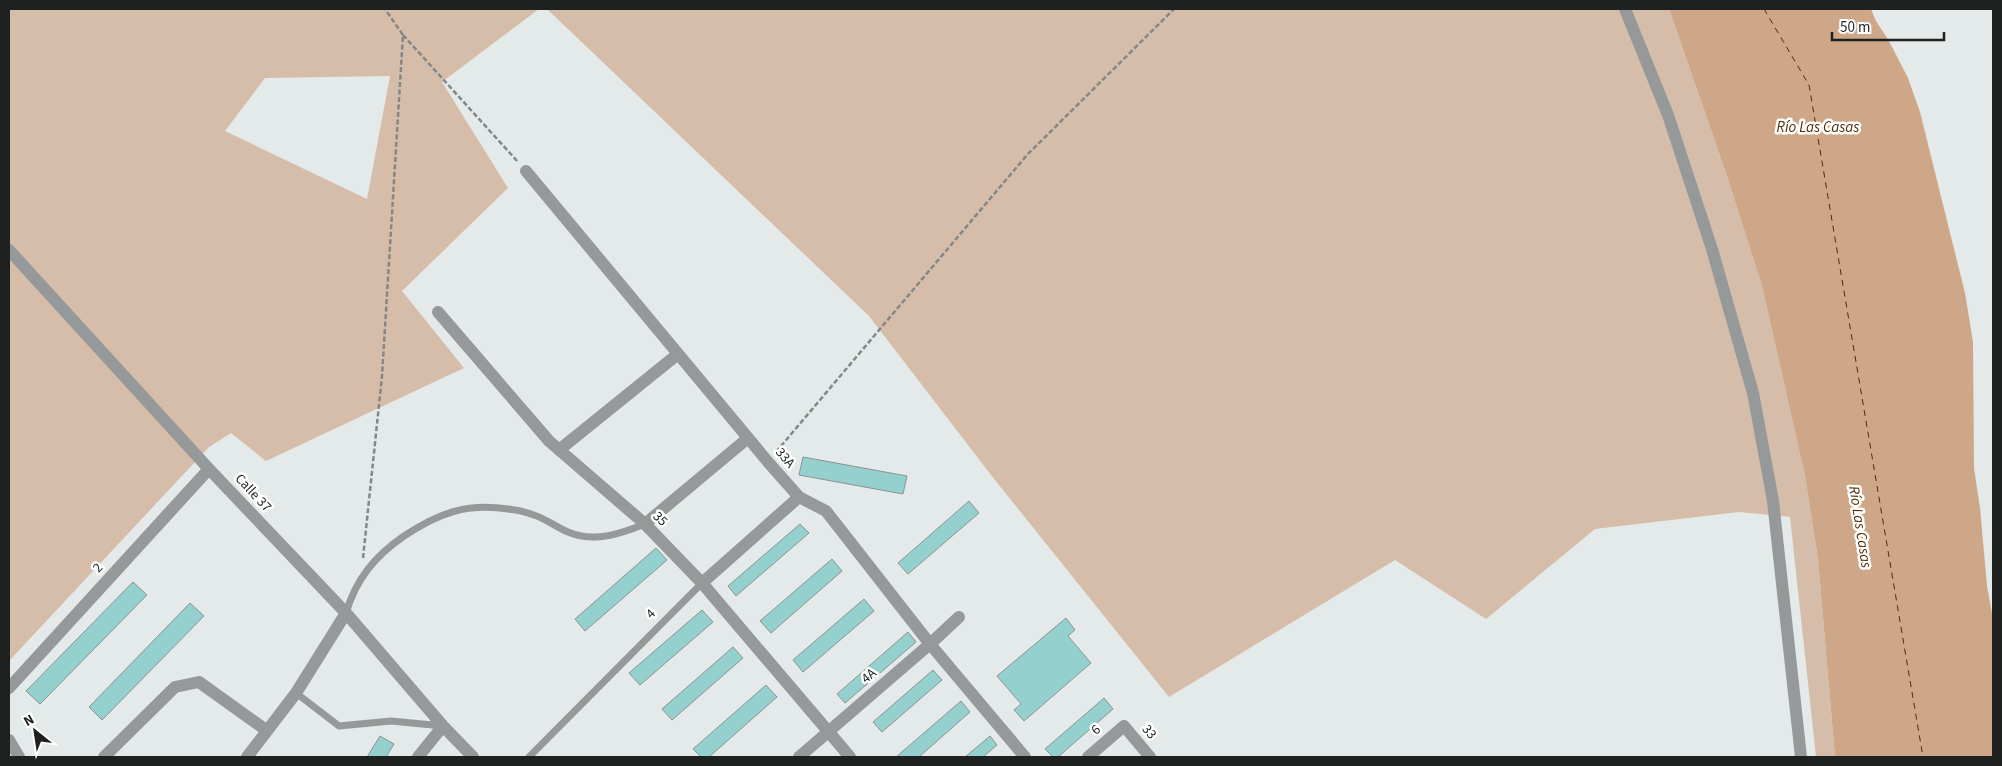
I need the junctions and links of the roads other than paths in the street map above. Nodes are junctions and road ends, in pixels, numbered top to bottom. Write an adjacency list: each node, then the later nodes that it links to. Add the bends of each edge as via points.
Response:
1 (1625, 9): 33 (street, via 1668,115 1712,249 1753,393 1773,501)
2 (526, 171): 5 (street, 33A)
3 (9, 250): 8 (street, Calle 37)
4 (438, 312): 7 (street, 35)
5 (678, 354): 6 (street, 33A); 7 (street)
6 (748, 438): 9 (street, 33A); 10 (street)
7 (559, 450): 10 (street, 35)
8 (209, 469): 12 (street, Calle 37); 15 (street, 2)
9 (799, 497): 11 (street, 4); 14 (street, 33A, via 826,511)
10 (645, 524): 11 (street, 35); 12 (lane, via 611,536 586,537 567,532 534,514 468,507 415,529 390,546 367,569 356,586)
11 (702, 583): 20 (street, 35); 27 (lane, 4)
12 (346, 613): 16 (street); 17 (street, Calle 37)
13 (959, 617): 14 (street, 4A)
14 (930, 644): 20 (street, 4A); 30 (street, 33A)
15 (9, 688)
16 (296, 693): 17 (lane, via 339,726 391,721); 19 (street)
17 (443, 726): 25 (street); 26 (street, Calle 37)
18 (1124, 726): 31 (street, 6); 32 (street, 33)
19 (266, 730): 23 (street, via 199,682 175,687); 24 (street)
20 (828, 731): 28 (street, 4A); 29 (street, 35)
21 (9, 740): 22 (street)
22 (19, 757)
23 (104, 757)
24 (247, 757)
25 (418, 757)
26 (474, 757)
27 (529, 757)
28 (798, 757)
29 (850, 757)
30 (1025, 757)
31 (1088, 757)
32 (1150, 757)
33 (1801, 757)

